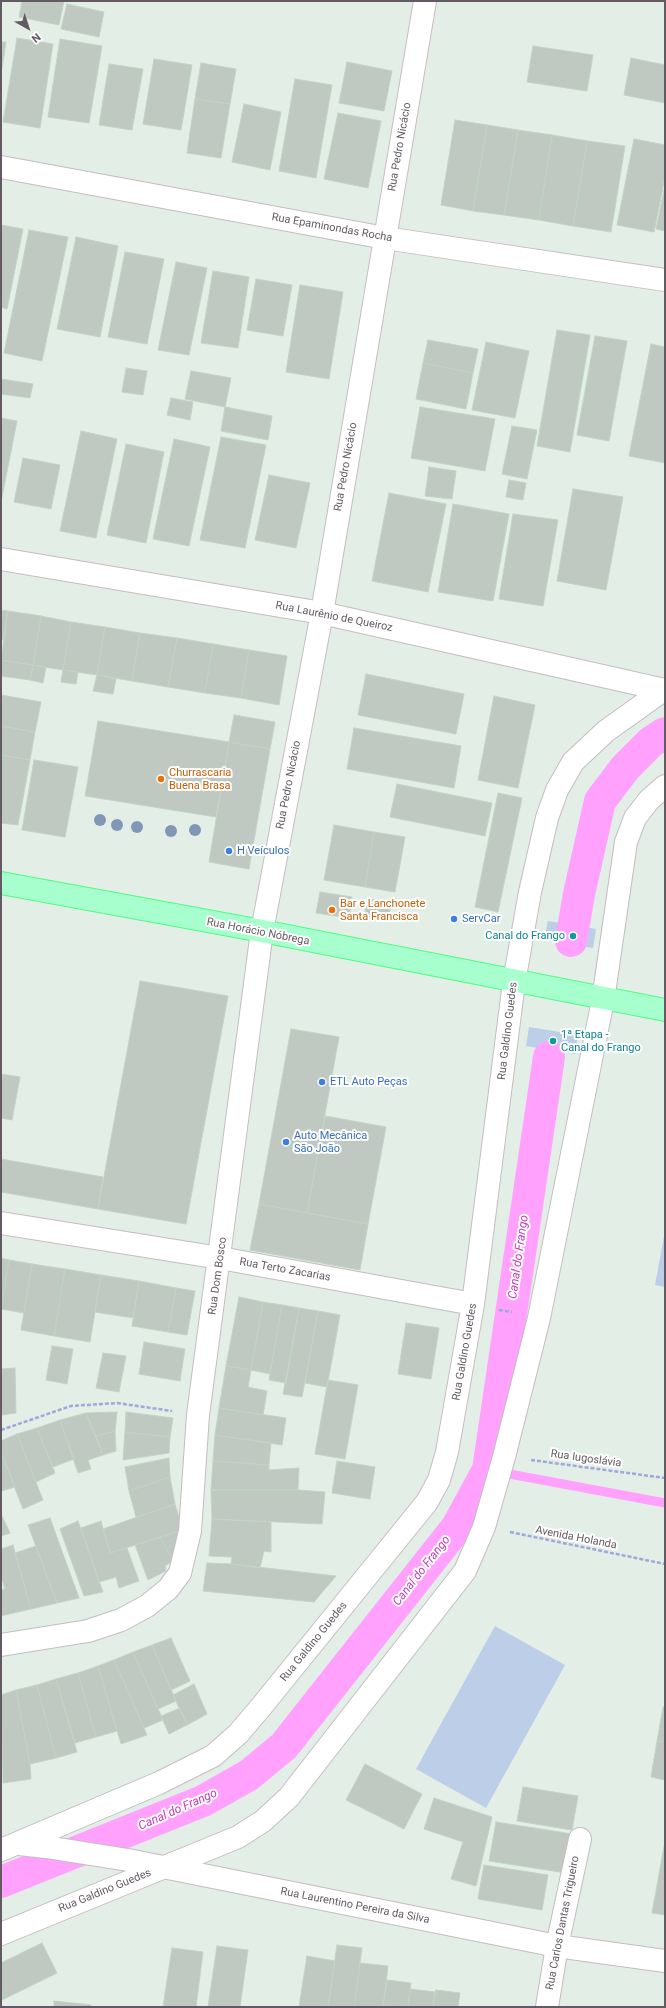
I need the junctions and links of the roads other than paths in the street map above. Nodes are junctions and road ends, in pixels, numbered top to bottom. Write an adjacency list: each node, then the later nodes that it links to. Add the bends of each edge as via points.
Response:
1 (425, 1): 3 (street, Rua Pedro Nicácio)
2 (1, 167): 3 (street, Rua Epaminondas Rocha)
3 (385, 238): 4 (street, Rua Epaminondas Rocha); 6 (street, Rua Pedro Nicácio)
4 (665, 280)
5 (1, 559): 6 (street, Rua Laurênio de Queiroz)
6 (322, 613): 7 (street, Rua Laurênio de Queiroz); 10 (street, Rua Pedro Nicácio)
7 (665, 689): 11 (street, Rua Galdino Guedes, via 606,731 574,762 557,790 546,818)
8 (665, 786): 12 (street, Rua Galdino Guedes, via 649,800 635,818 626,842)
9 (1, 883): 10 (main road, Rua Horácio Nóbrega)
10 (262, 931): 11 (main road, Rua Horácio Nóbrega); 15 (street, Rua Dom Bosco)
11 (514, 982): 12 (main road, Rua Horácio Nóbrega); 16 (street, Rua Galdino Guedes)
12 (603, 1000): 13 (main road, Rua Horácio Nóbrega); 20 (street, Rua Galdino Guedes, via 539,1318 484,1527 465,1571 289,1796 263,1821 238,1837)
13 (665, 1010)
14 (1, 1223): 15 (street, Rua Terto Zacarias)
15 (220, 1258): 16 (street, Rua Terto Zacarias); 17 (street, Rua Dom Bosco, via 198,1415 190,1531 180,1573 168,1590 147,1606 121,1620 88,1631)
16 (473, 1304): 19 (street, Rua Galdino Guedes, via 447,1452 439,1480 427,1502 252,1718 213,1756 159,1784)
17 (1, 1645)
18 (580, 1839): 22 (street, Rua Carlos Dantas Trigueiro)
19 (6, 1845): 20 (street, Rua Laurentino Pereira da Silva, via 46,1847)
20 (163, 1867): 21 (street, Rua Galdino Guedes); 22 (street, Rua Laurentino Pereira da Silva)
21 (1, 1934)
22 (557, 1946): 23 (street, Rua Laurentino Pereira da Silva); 24 (street, Rua Carlos Dantas Trigueiro)
23 (665, 1961)
24 (547, 2007)

